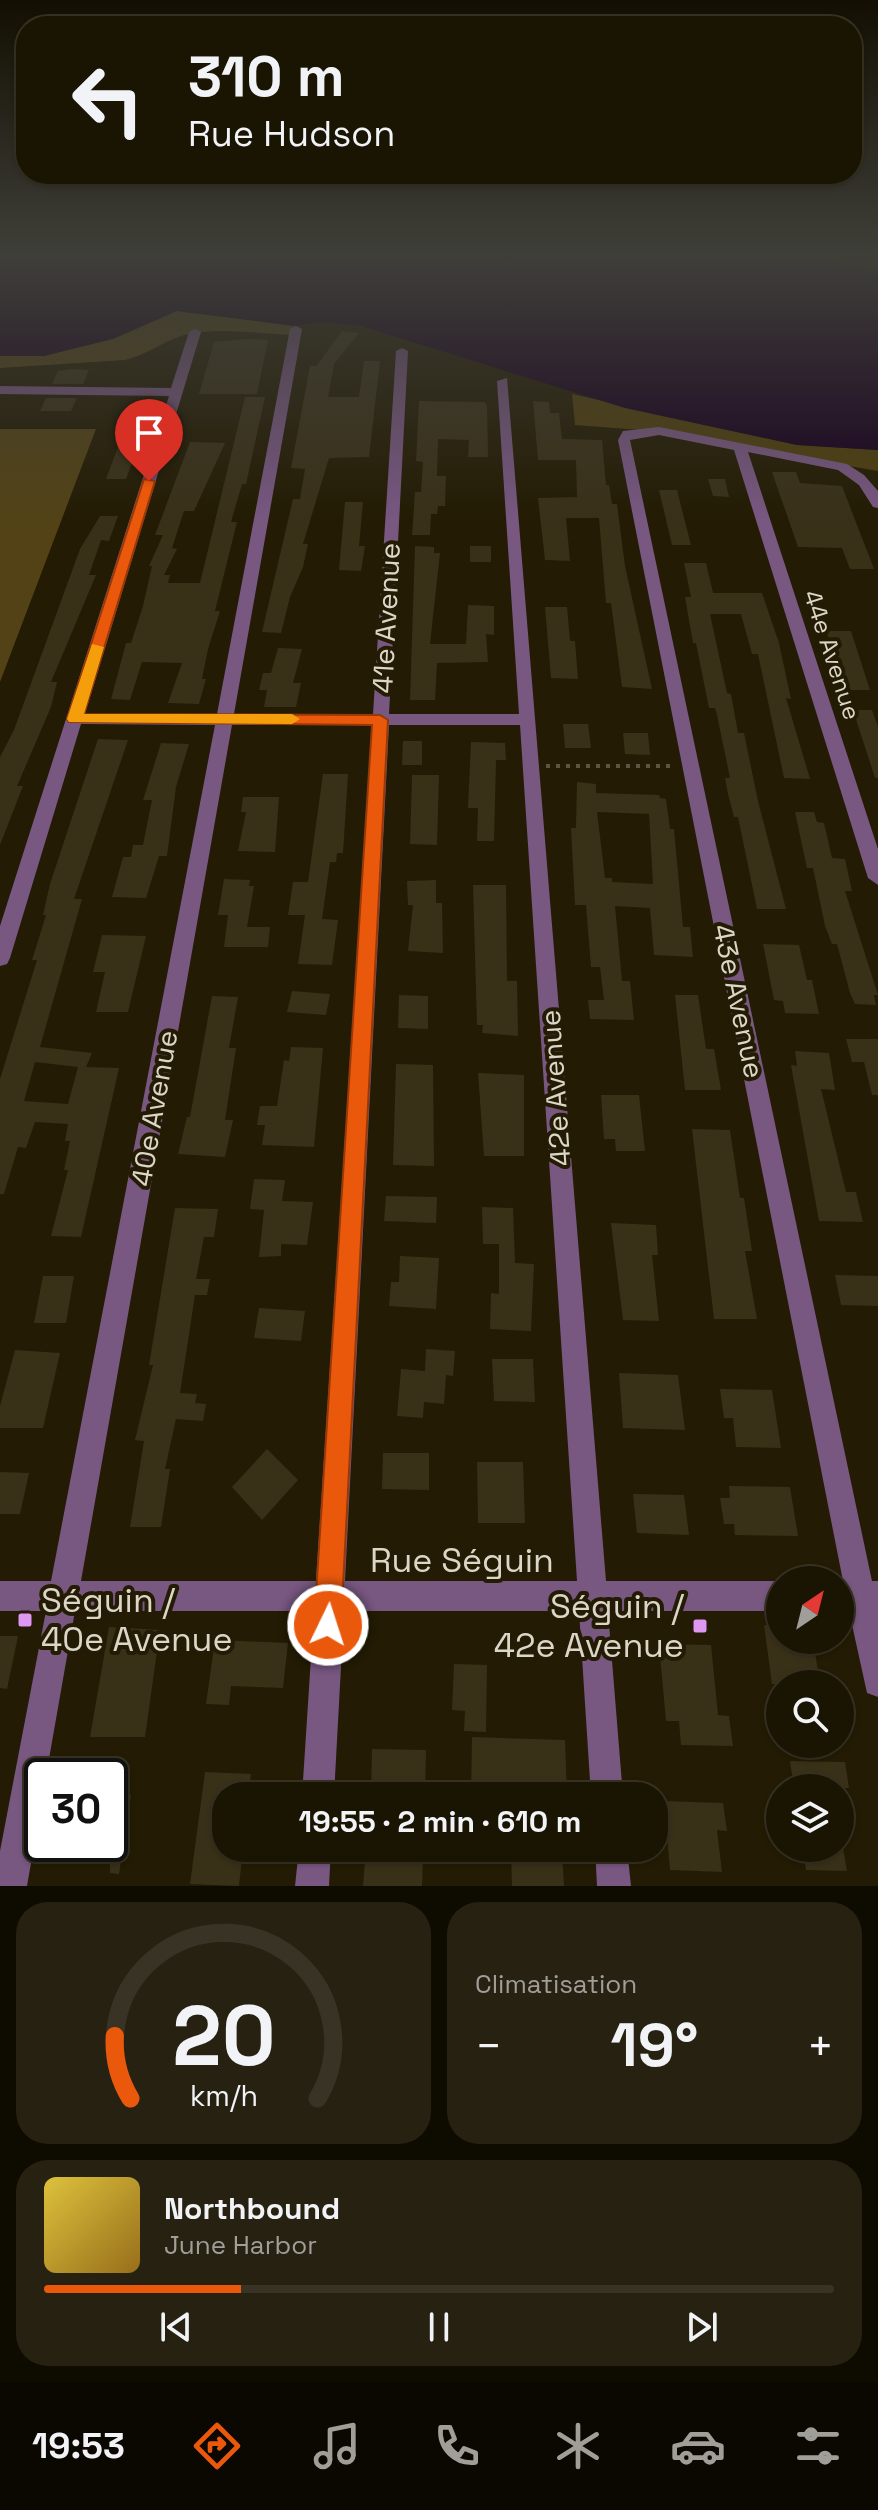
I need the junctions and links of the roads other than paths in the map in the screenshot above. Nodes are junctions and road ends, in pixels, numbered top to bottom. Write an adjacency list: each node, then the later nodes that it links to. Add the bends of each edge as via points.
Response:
1 (191, 344): 6 (street)
2 (293, 344): 10 (street, 40e Avenue)
3 (402, 351): 11 (street, 41e Avenue)
4 (503, 381): 12 (street, 42e Avenue)
5 (0, 390): 6 (street)
6 (176, 392): 9 (street)
7 (740, 448): 8 (street, via 856,473); 13 (street, 44e Avenue); 20 (street, 43e Avenue, via 659,431 627,434 624,440)
8 (878, 504)
9 (75, 719): 10 (street); 14 (street)
10 (225, 719): 11 (street); 16 (street, 40e Avenue)
11 (380, 720): 12 (street); 17 (street, 41e Avenue)
12 (528, 720): 18 (street, 42e Avenue)
13 (878, 878)
14 (0, 958)
15 (0, 1596): 16 (street, Rue Séguin)
16 (64, 1596): 17 (street, Rue Séguin); 26 (street, 40e Avenue)
17 (330, 1596): 18 (street, Rue Séguin); 22 (street, 41e Avenue)
18 (592, 1596): 19 (street, Rue Séguin); 23 (street, 42e Avenue)
19 (766, 1596)
20 (860, 1596): 21 (street, 43e Avenue)
21 (878, 1682)
22 (319, 1782)
23 (606, 1782)
24 (314, 1862): 27 (street)
25 (612, 1862): 28 (street)
26 (10, 1886)
27 (312, 1886)
28 (614, 1886)

